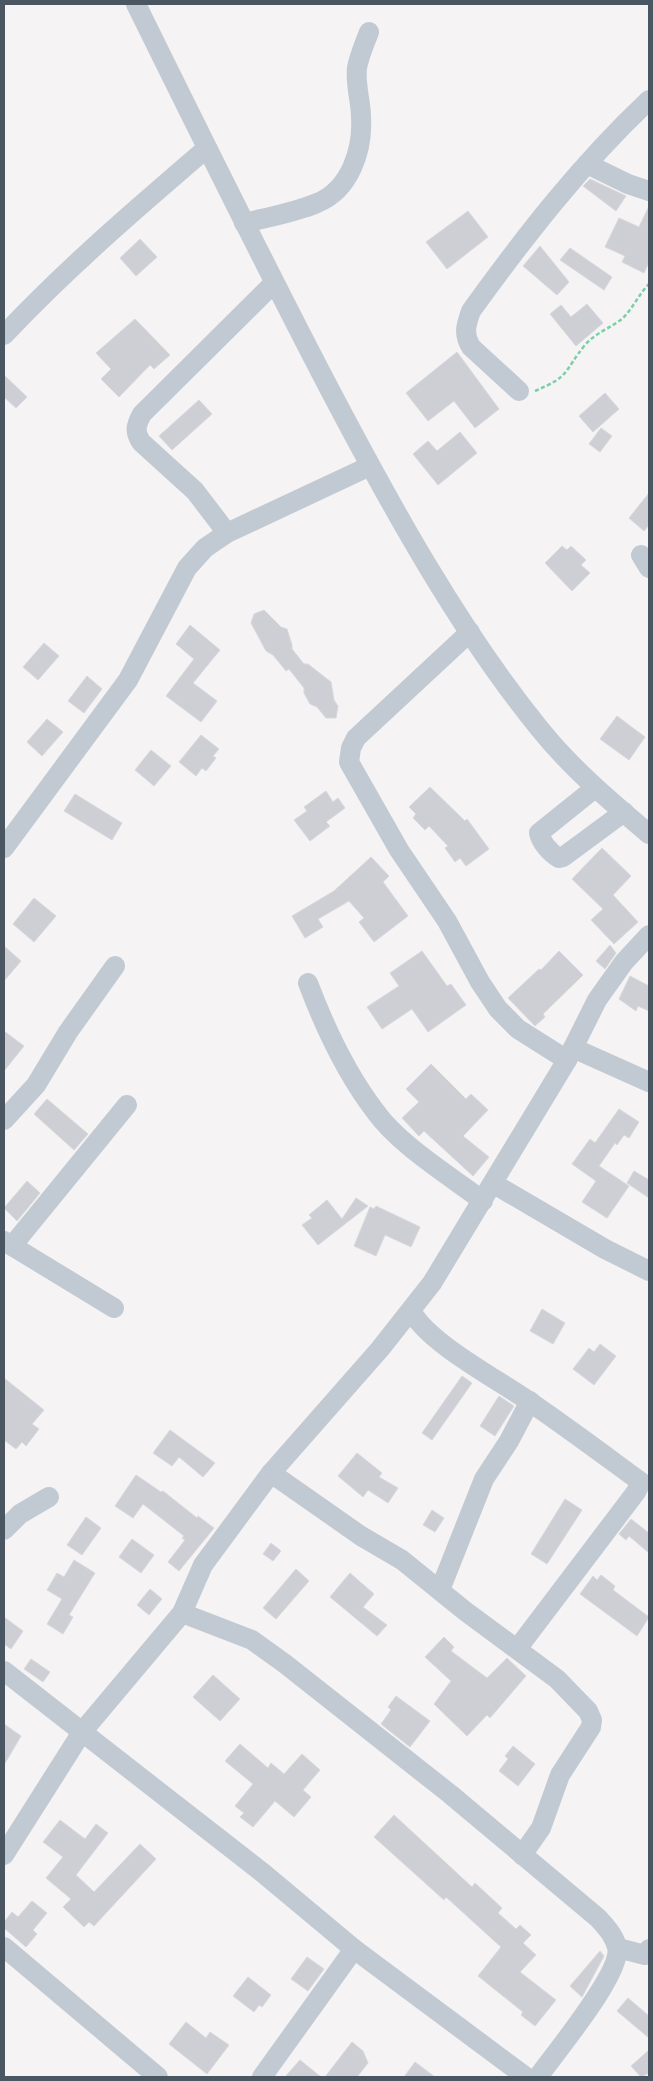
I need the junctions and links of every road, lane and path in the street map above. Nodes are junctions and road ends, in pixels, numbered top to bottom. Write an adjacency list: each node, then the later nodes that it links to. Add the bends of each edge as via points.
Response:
1 (136, 4): 4 (street)
2 (369, 32): 7 (street, via 357,67 362,118 358,152 344,183 333,195 318,203)
3 (649, 100): 5 (street)
4 (207, 148): 7 (street); 10 (street, via 111,230)
5 (587, 164): 6 (street); 11 (street, via 543,214 491,283 471,311 465,328 471,348)
6 (649, 191)
7 (244, 223): 8 (street)
8 (274, 283): 12 (street); 13 (street, via 142,414 136,424 136,434 142,442 195,491)
9 (649, 284): 11 (path, via 622,318 585,345 567,373 528,394)
10 (4, 335)
11 (519, 391)
12 (370, 466): 13 (street); 14 (street)
13 (227, 532): 18 (street, via 205,548 187,568 128,680)
14 (470, 632): 15 (street, via 540,730); 22 (street, via 356,738 350,748 349,762 399,850 447,921 498,1009 518,1029)
15 (595, 788): 16 (street); 16 (street, via 539,833 554,855 563,857)
16 (624, 812): 17 (street)
17 (649, 834)
18 (4, 848)
19 (649, 935): 22 (street, via 624,962 597,1000)
20 (115, 966): 25 (street, via 68,1032 36,1085)
21 (308, 983): 27 (street, via 325,1028 375,1112 410,1146)
22 (570, 1054): 23 (street); 26 (street)
23 (649, 1082)
24 (127, 1105): 28 (street)
25 (4, 1120)
26 (494, 1184): 27 (street); 29 (street)
27 (483, 1201): 31 (street, via 432,1283)
28 (8, 1244): 30 (street)
29 (649, 1271)
30 (114, 1308)
31 (411, 1310): 32 (street, via 416,1322 455,1352); 33 (street)
32 (530, 1401): 34 (street); 37 (street, via 484,1479)
33 (271, 1473): 37 (street, via 361,1536 402,1560); 38 (street, via 203,1565)
34 (645, 1485): 39 (street, via 636,1492)
35 (49, 1497): 36 (street, via 20,1514)
36 (4, 1530)
37 (440, 1590): 39 (street)
38 (182, 1612): 41 (street); 43 (street, via 252,1640 450,1794)
39 (517, 1649): 43 (street, via 557,1679 580,1702 592,1720 586,1738 560,1776 540,1828)
40 (4, 1671): 41 (street)
41 (82, 1732): 42 (street); 46 (street, via 255,1866)
42 (4, 1855)
43 (522, 1855): 45 (street, via 598,1918 613,1935)
44 (4, 1947): 48 (street)
45 (618, 1948): 47 (street, via 645,1955); 51 (street, via 617,1962 605,1985)
46 (354, 1949): 49 (street); 50 (street)
47 (649, 1949)
48 (158, 2077)
49 (262, 2077)
50 (526, 2077)
51 (538, 2077)

